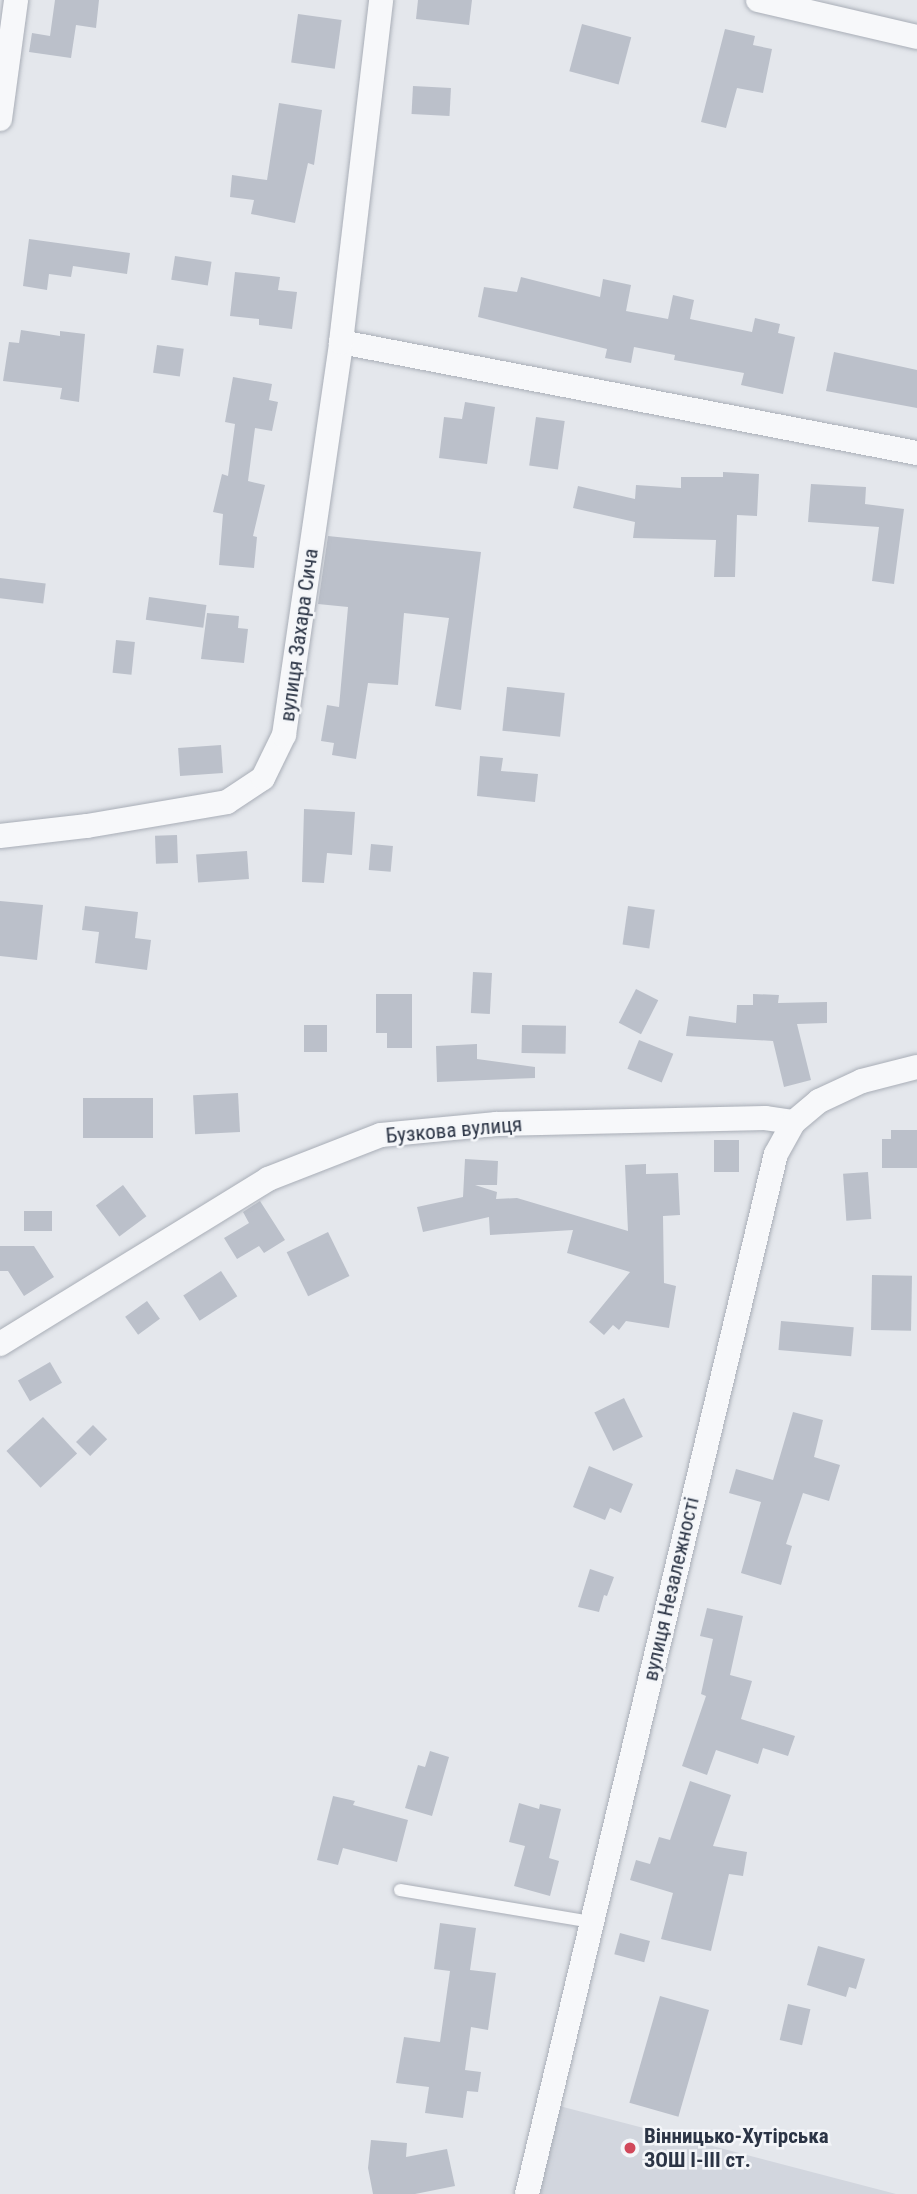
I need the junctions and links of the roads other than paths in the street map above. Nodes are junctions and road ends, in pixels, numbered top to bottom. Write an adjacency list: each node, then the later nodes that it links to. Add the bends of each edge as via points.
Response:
1 (16, 0): 5 (street)
2 (381, 0): 6 (street, вулиця Захара Сича)
3 (758, 0): 4 (street)
4 (917, 37)
5 (0, 119)
6 (341, 342): 7 (street); 8 (street, вулиця Захара Сича, via 284,735 263,778 227,802)
7 (917, 453)
8 (0, 836)
9 (917, 1067): 10 (street, вулиця Незалежності, via 842,1088)
10 (794, 1122): 11 (street, Бузкова вулиця, via 765,1118 496,1124 381,1135 268,1180); 13 (street, вулиця Незалежності, via 776,1154)
11 (0, 1345)
12 (400, 1890): 13 (lane)
13 (592, 1922): 14 (street, вулиця Незалежності)
14 (527, 2194)

